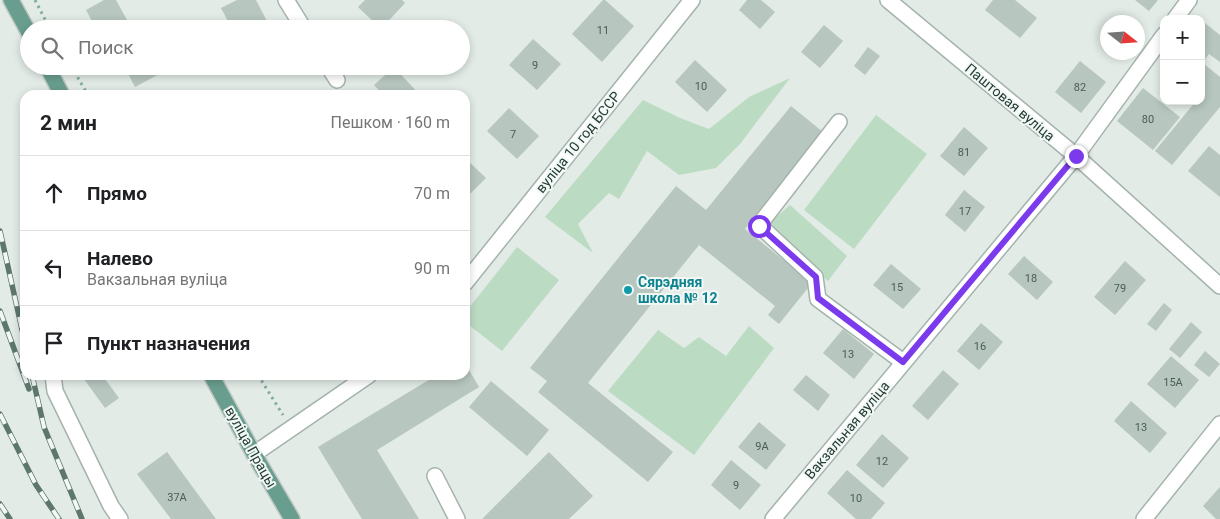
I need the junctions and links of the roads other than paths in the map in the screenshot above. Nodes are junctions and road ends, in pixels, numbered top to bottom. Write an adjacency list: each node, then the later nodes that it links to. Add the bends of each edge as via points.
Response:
1 (11, 0): 7 (main road)
2 (286, 0): 8 (street)
3 (692, 0): 16 (street, вуліца 10 год БССР)
4 (888, 0): 15 (street, Паштовая вуліца)
5 (1189, 0): 6 (street)
6 (1178, 15)
7 (22, 20)
8 (298, 20)
9 (1160, 40): 15 (street, Вакзальная вуліца)
10 (52, 75): 13 (main road)
11 (334, 75): 12 (street)
12 (337, 80)
13 (59, 90)
14 (839, 122): 18 (street, via 759,226 816,277 818,298)
15 (1076, 156): 17 (street, Паштовая вуліца); 18 (street, Вакзальная вуліца)
16 (470, 277)
17 (1220, 286)
18 (903, 362): 28 (street, Вакзальная вуліца)
19 (54, 380): 25 (street, via 56,391)
20 (214, 380): 23 (main road, вуліца Працы)
21 (362, 380): 23 (street)
22 (1220, 424): 29 (street)
23 (254, 454): 26 (main road, вуліца Працы)
24 (435, 476): 27 (street)
25 (120, 519)
26 (292, 519)
27 (457, 519)
28 (773, 519)
29 (1144, 519)

